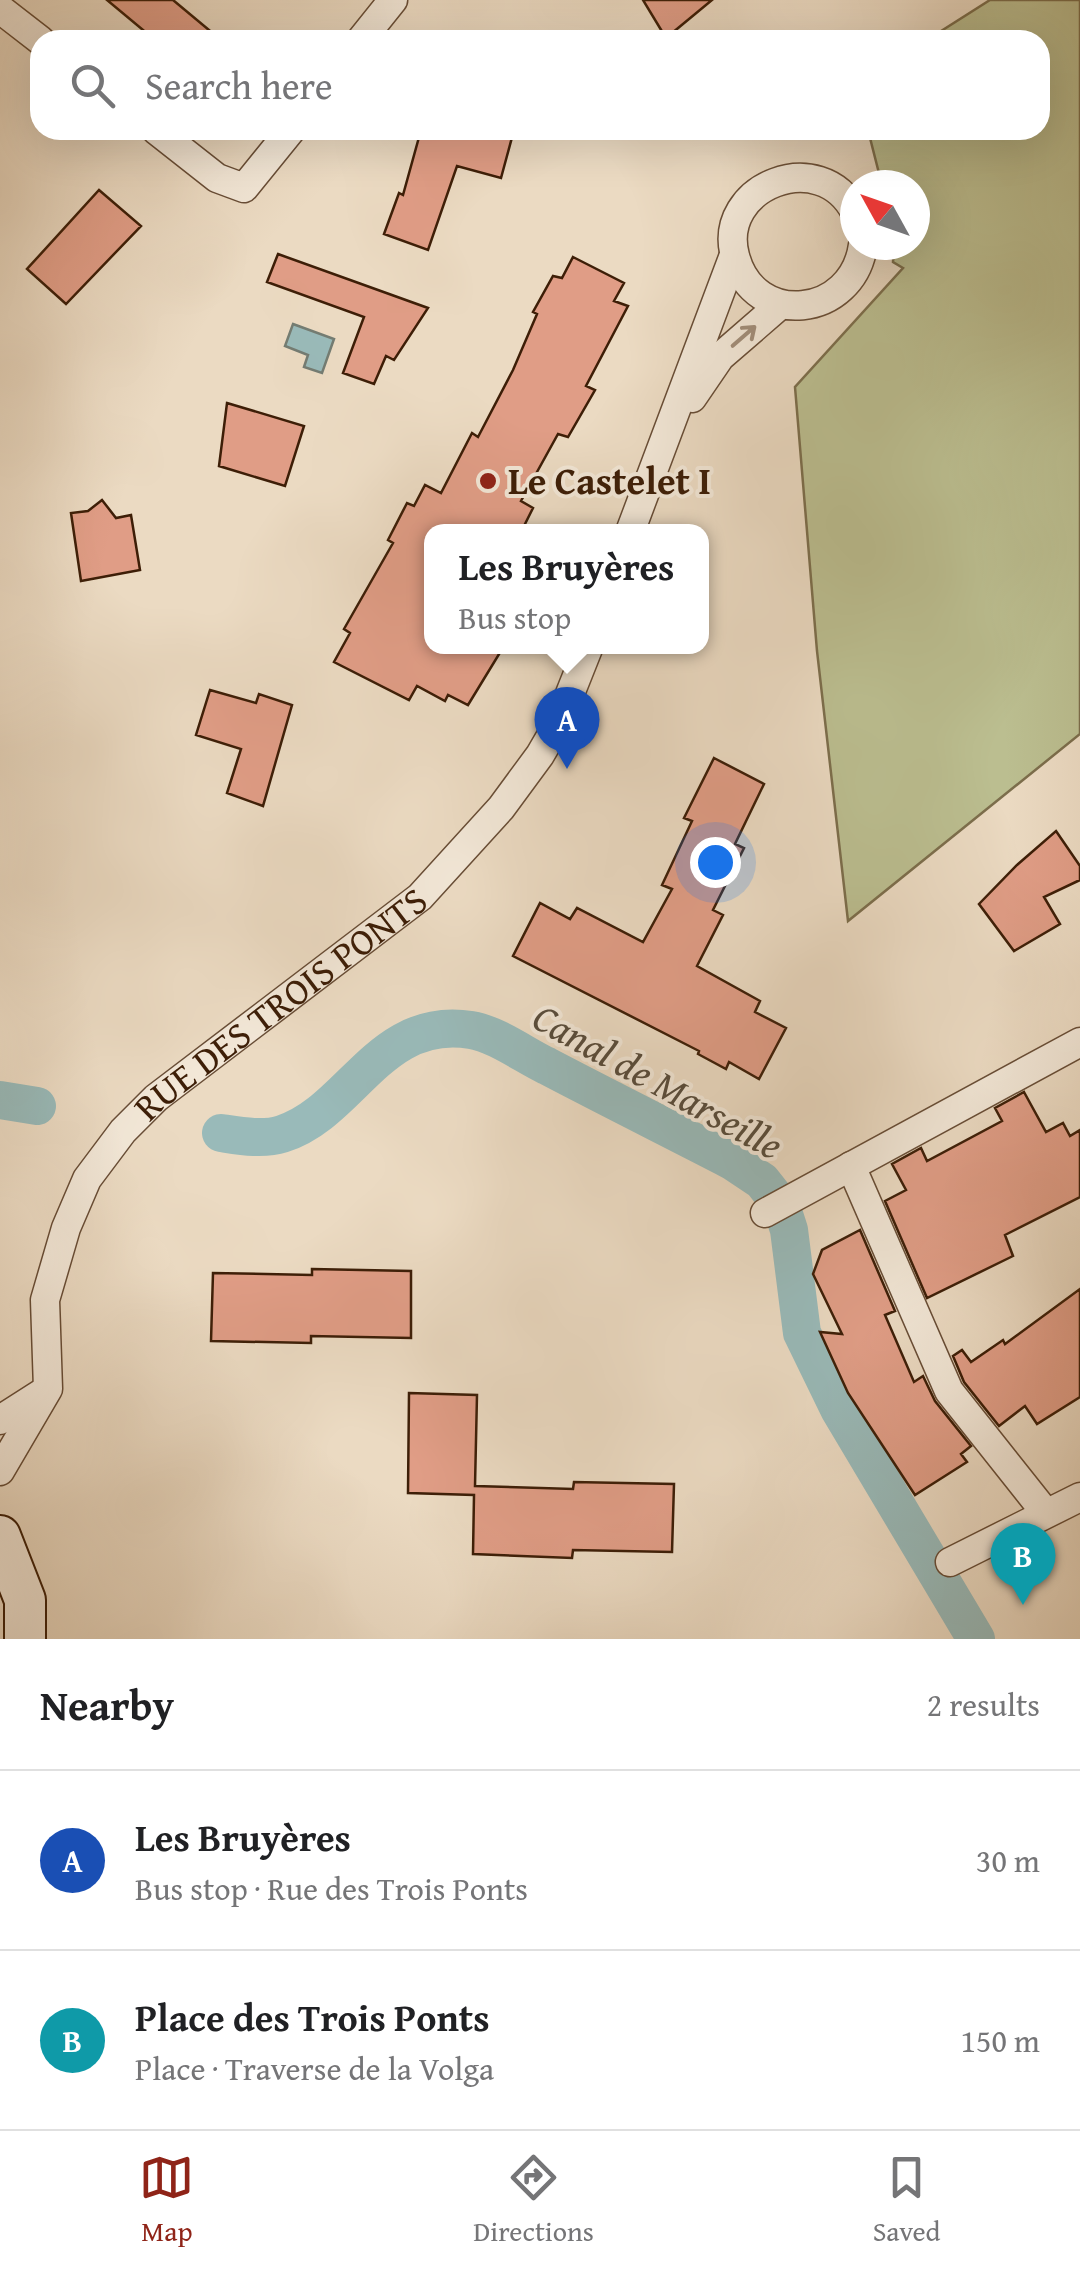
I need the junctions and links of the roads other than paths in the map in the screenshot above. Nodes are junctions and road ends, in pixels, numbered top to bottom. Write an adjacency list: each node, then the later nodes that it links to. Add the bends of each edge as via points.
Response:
1 (392, 0): 3 (street)
2 (0, 9): 4 (street)
3 (369, 30)
4 (30, 32)
5 (169, 140): 6 (street, via 217,178 244,188)
6 (283, 140)
7 (840, 193): 8 (street, via 805,177 759,190 742,210)
8 (734, 256): 10 (street, via 747,283); 11 (street)
9 (861, 260): 10 (street, via 849,282 827,300)
10 (780, 305): 11 (street, one-way to 10, via 720,357)
11 (671, 427): 12 (street)
12 (633, 524)
13 (586, 654): 17 (street, RUE DES TROIS PONTS, via 540,755 502,808 420,897 122,1131 87,1180 44,1300)
14 (1077, 1050): 15 (street)
15 (851, 1166): 16 (street); 21 (street, via 948,1390)
16 (777, 1206)
17 (48, 1389): 18 (street); 19 (street)
18 (0, 1420)
19 (0, 1471)
20 (1080, 1497): 21 (street)
21 (1045, 1512): 23 (street)
22 (0, 1536): 24 (street, via 25,1600)
23 (950, 1562)
24 (25, 1639)

